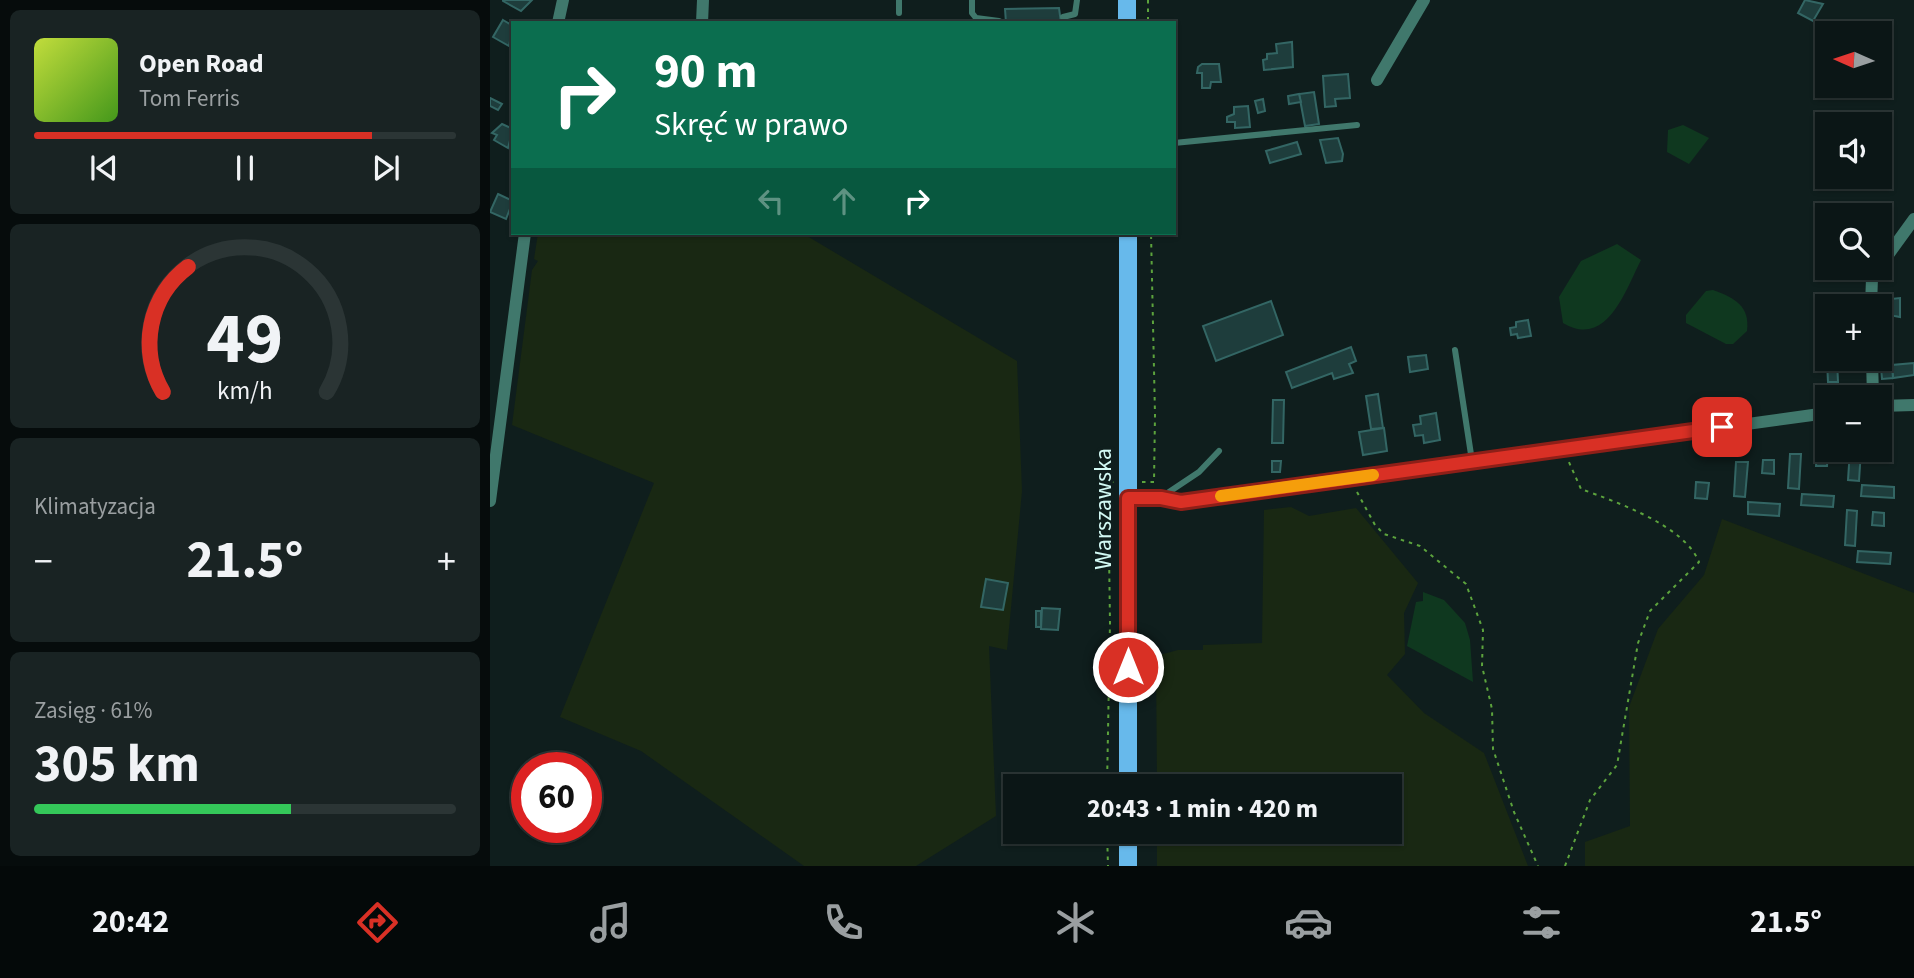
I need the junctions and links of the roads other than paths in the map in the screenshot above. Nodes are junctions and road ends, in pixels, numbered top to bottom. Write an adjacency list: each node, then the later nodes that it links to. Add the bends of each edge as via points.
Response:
1 (563, 0): 10 (street)
2 (703, 0): 11 (street)
3 (900, 0): 8 (lane)
4 (972, 0): 12 (lane, via 976,18)
5 (1077, 0): 9 (lane, via 1074,14)
6 (1127, 0): 13 (main road)
7 (1424, 0): 14 (street)
8 (900, 13)
9 (1063, 17)
10 (558, 21)
11 (702, 21)
12 (999, 21)
13 (1127, 21)
14 (1377, 80)
15 (1357, 125): 16 (lane)
16 (1176, 143)
17 (1914, 219): 20 (street)
18 (525, 235): 29 (street)
19 (1128, 235): 27 (main road, Warszawska)
20 (1892, 249)
21 (1455, 350): 26 (lane)
22 (1914, 405): 23 (street)
23 (1892, 406)
24 (1815, 415): 26 (street)
25 (1219, 451): 28 (lane, via 1199,472)
26 (1472, 461): 28 (street, via 1181,502)
27 (1128, 498): 28 (street); 30 (main road, Warszawska)
28 (1161, 498)
29 (490, 502)
30 (1128, 774)
31 (1128, 844): 32 (main road)
32 (1128, 866)

